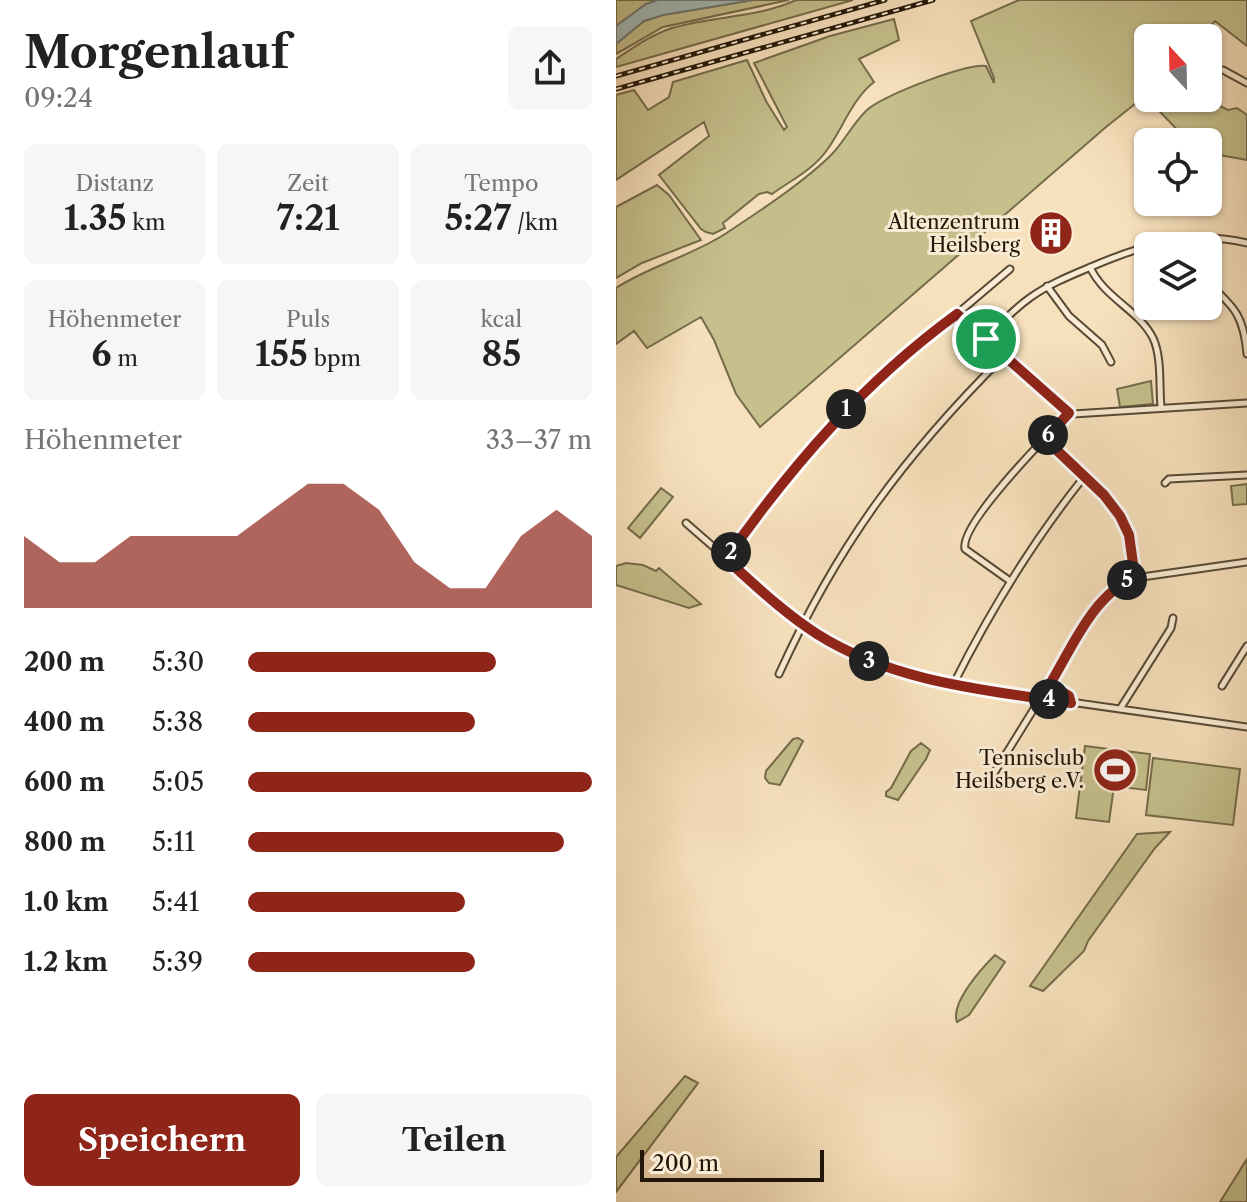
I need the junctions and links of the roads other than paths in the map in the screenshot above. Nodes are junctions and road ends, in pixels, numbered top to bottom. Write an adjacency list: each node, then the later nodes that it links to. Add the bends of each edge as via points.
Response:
1 (1223, 70): 2 (street)
2 (1247, 83)
3 (1222, 240): 4 (street)
4 (1247, 243)
5 (1134, 249): 6 (street)
6 (1090, 267): 8 (street); 16 (street, via 1100,285 1153,339)
7 (1010, 269): 10 (street)
8 (1047, 286): 11 (street); 14 (street, via 1069,316 1102,345)
9 (1222, 297): 12 (street, via 1239,314)
10 (957, 314): 11 (street); 23 (street, via 836,420)
11 (986, 339): 13 (street)
12 (1247, 354)
13 (1004, 356): 17 (street); 28 (street, via 942,419 885,489 844,547)
14 (1111, 362)
15 (1247, 403): 16 (street)
16 (1161, 407): 17 (street)
17 (1069, 413): 18 (street)
18 (1045, 439): 20 (street); 26 (street, via 991,499 964,541 969,552)
19 (1247, 475): 21 (street)
20 (1084, 477): 25 (street, via 1125,526); 26 (street)
21 (1165, 483)
22 (686, 523): 23 (street)
23 (726, 559): 28 (street)
24 (1247, 562): 25 (street)
25 (1135, 578): 31 (street, via 1098,605)
26 (1010, 581): 32 (street)
27 (1173, 618): 36 (street)
28 (802, 624): 30 (street); 32 (street, via 866,660)
29 (1247, 646): 33 (street)
30 (779, 674)
31 (1050, 684): 34 (street); 35 (street)
32 (953, 685): 34 (street)
33 (1222, 686)
34 (1041, 698): 35 (street); 38 (street)
35 (1071, 703): 36 (street)
36 (1120, 709): 37 (street)
37 (1247, 727)
38 (988, 783)

